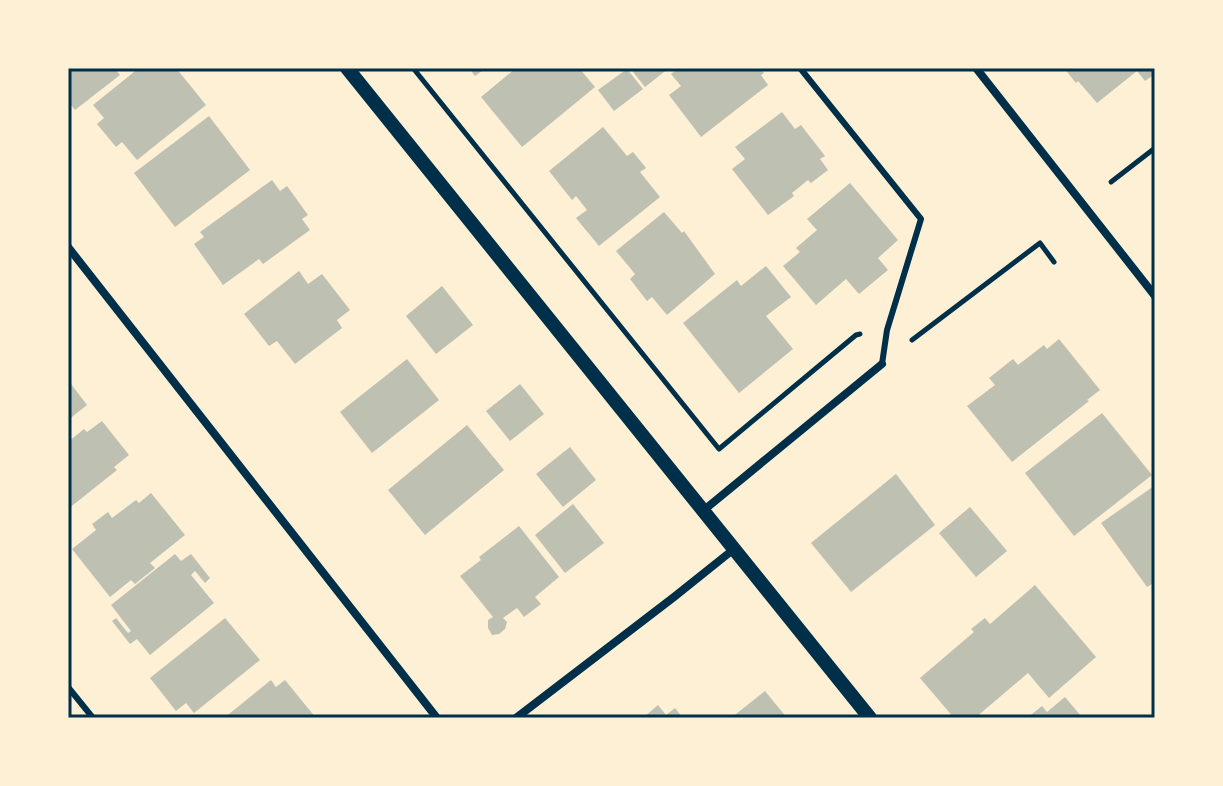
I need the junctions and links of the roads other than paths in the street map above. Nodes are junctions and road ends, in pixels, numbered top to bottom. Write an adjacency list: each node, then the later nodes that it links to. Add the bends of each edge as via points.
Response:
1 (347, 68): 7 (street)
2 (800, 68): 6 (lane, via 921,219 887,330)
3 (976, 68): 5 (street)
4 (68, 247): 11 (street)
5 (1155, 296)
6 (882, 364): 7 (street)
7 (704, 510): 8 (street)
8 (734, 549): 12 (street); 13 (street)
9 (68, 687): 10 (lane)
10 (93, 718)
11 (437, 718)
12 (516, 718)
13 (870, 718)

